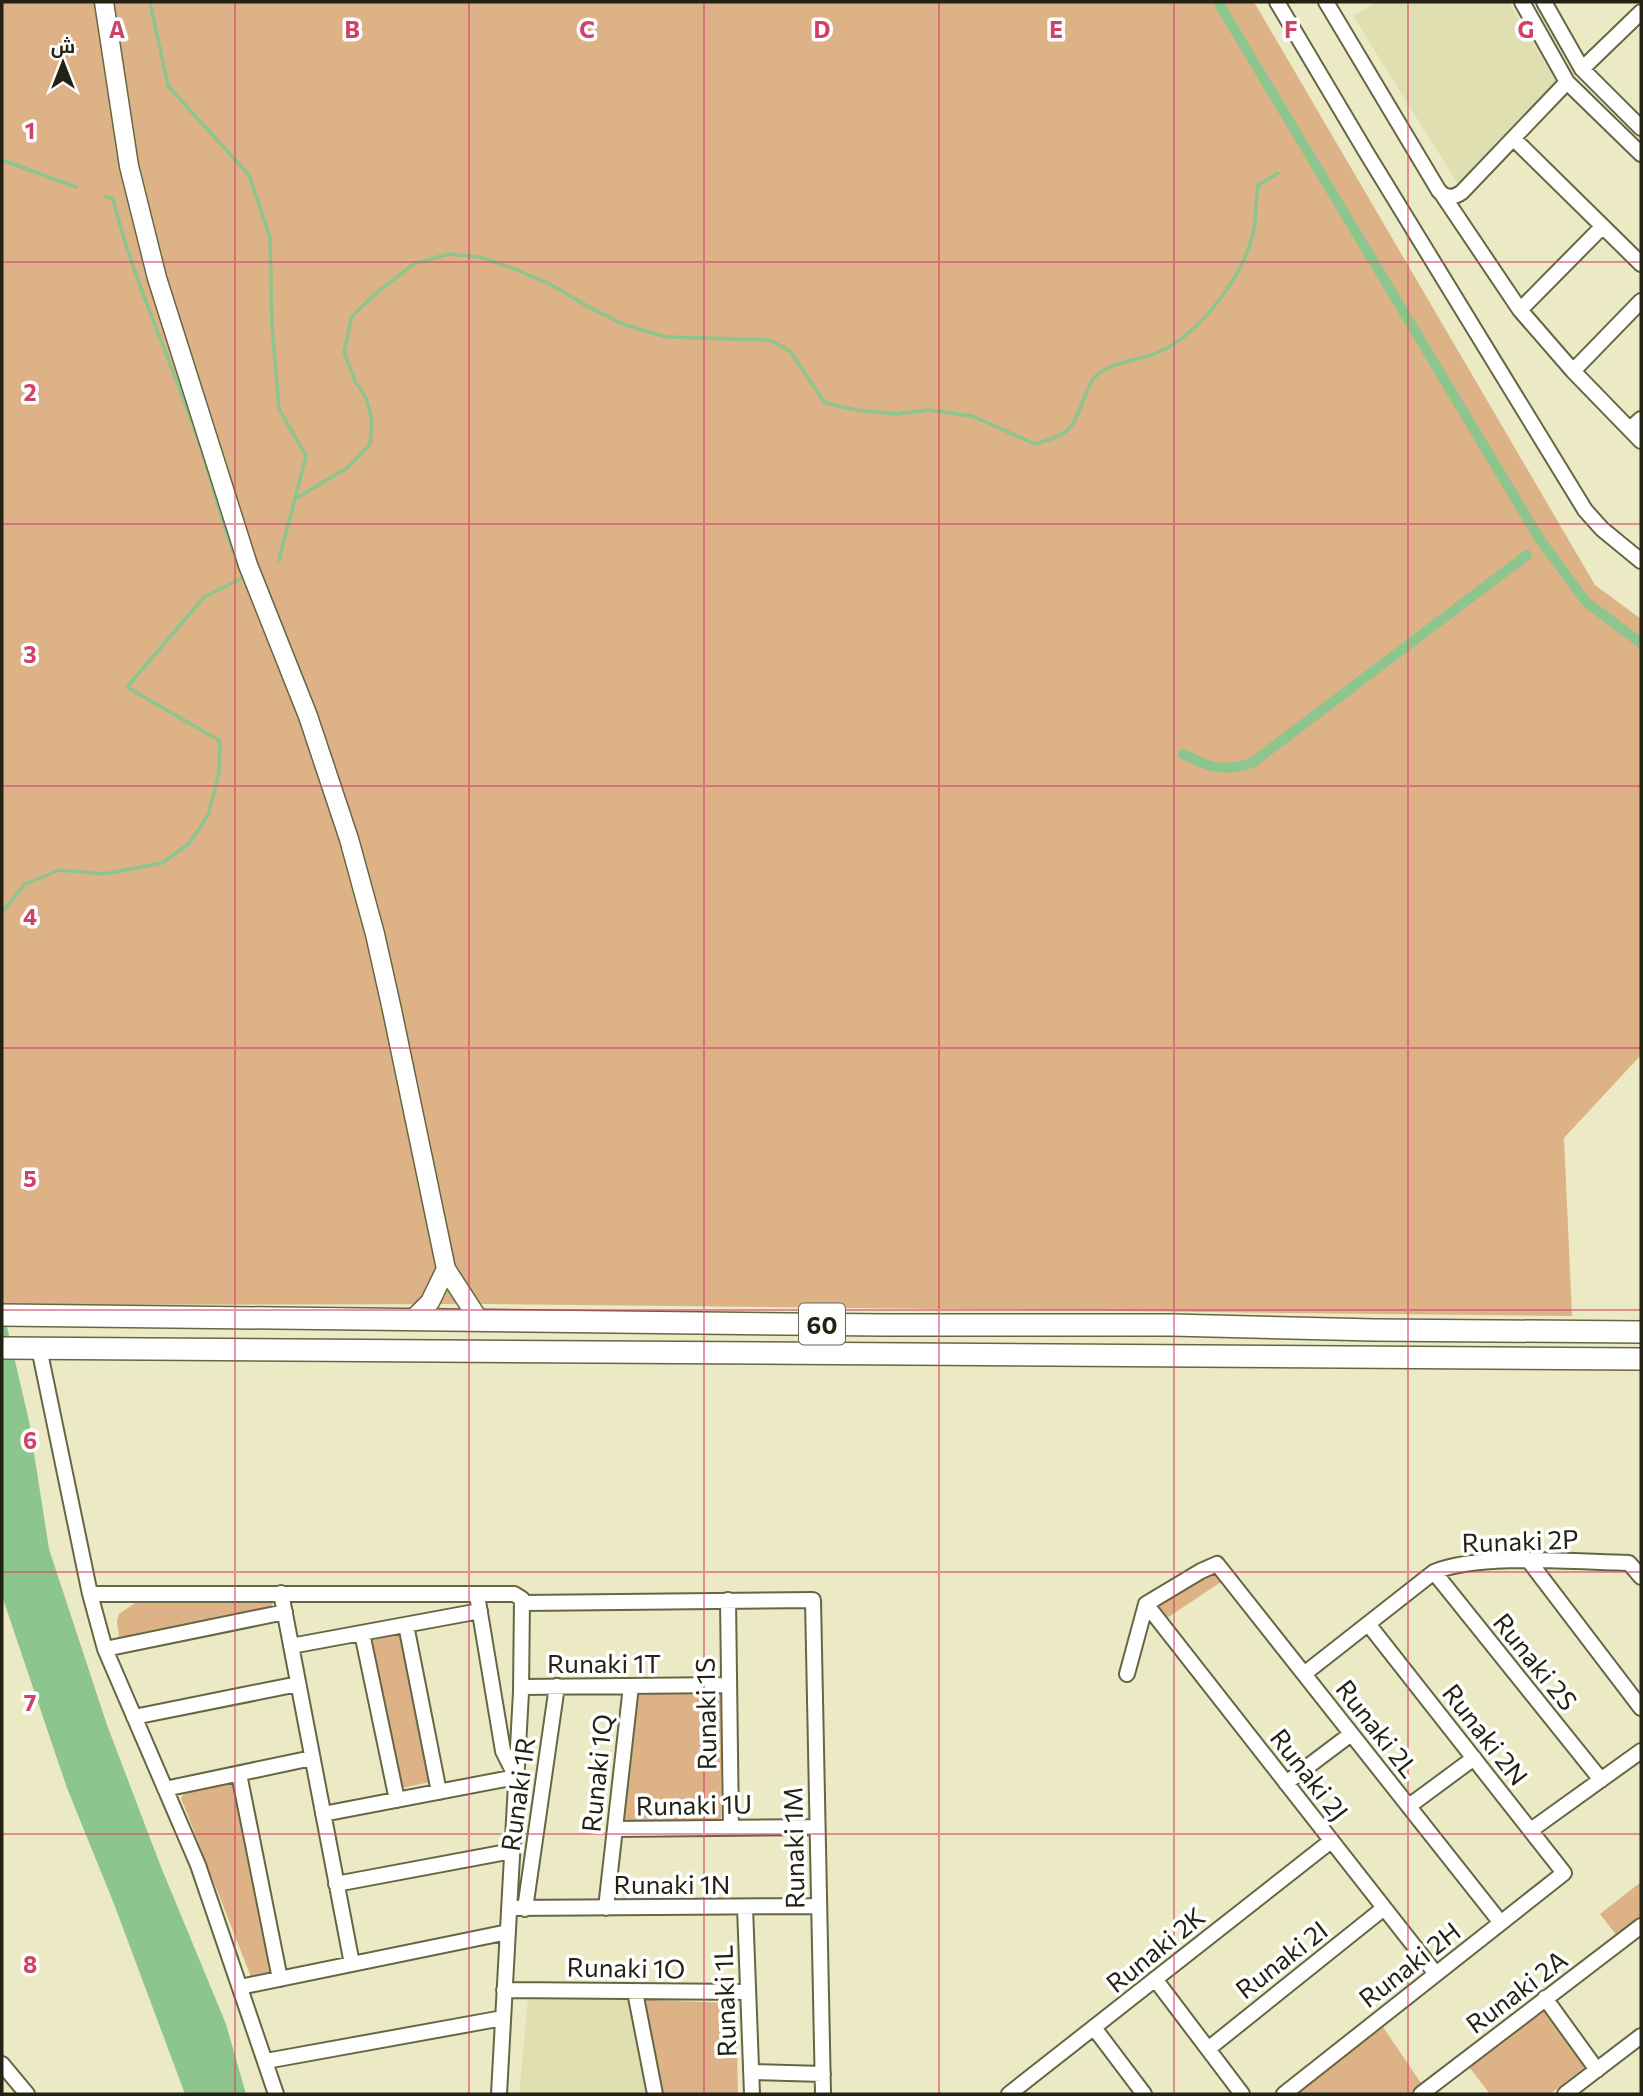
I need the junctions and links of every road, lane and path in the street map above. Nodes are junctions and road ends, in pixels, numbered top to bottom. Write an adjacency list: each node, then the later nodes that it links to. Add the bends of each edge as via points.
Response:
1 (104, 2): 21 (main road, via 129,166 153,266 248,565 308,716 363,887)
2 (1277, 2): 20 (street, via 1586,510)
3 (1326, 2): 12 (street)
4 (1522, 2): 8 (street)
5 (1544, 2): 7 (street)
6 (1641, 14): 7 (street)
7 (1582, 69): 9 (street)
8 (1567, 82): 10 (street); 11 (street)
9 (1641, 128)
10 (1514, 139): 12 (street, via 1459,194); 13 (street)
11 (1641, 155)
12 (1441, 194): 16 (street)
13 (1602, 227): 14 (street); 16 (street)
14 (1641, 264)
15 (1641, 301): 17 (street)
16 (1520, 310): 17 (street)
17 (1573, 371): 18 (street)
18 (1636, 424): 19 (street)
19 (1641, 440)
20 (1641, 561)
21 (446, 1269): 23 (main road, via 437,1292); 24 (main road)
22 (2, 1315): 23 (highway, 60)
23 (413, 1319): 24 (highway, 60)
24 (479, 1320): 25 (highway, 60)
25 (1019, 1325): 26 (highway, 60); 29 (highway, via 1012,1340)
26 (1641, 1332)
27 (2, 1348): 28 (highway, 60)
28 (31, 1348): 29 (highway, 60); 35 (street)
29 (1019, 1355): 30 (highway, 60)
30 (1641, 1359)
31 (1530, 1561): 32 (street, Runaki 2P, via 1448,1567); 33 (street, Runaki 2P, via 1629,1563); 54 (street)
32 (1434, 1573): 43 (street, Runaki 2P); 62 (street, Runaki 2S)
33 (1641, 1577)
34 (281, 1593): 35 (street); 36 (street); 41 (street)
35 (90, 1594): 46 (street)
36 (477, 1595): 38 (street, via 514,1594); 40 (street)
37 (728, 1600): 38 (street); 50 (street, Runaki 1S); 69 (street, Runaki 1M, via 813,1600)
38 (523, 1603): 53 (street)
39 (1146, 1604): 47 (street); 48 (street, Runaki 2L, via 1217,1564); 63 (street, Runaki 2J)
40 (480, 1611): 42 (street); 61 (street, via 503,1751)
41 (285, 1612): 45 (street); 46 (street)
42 (406, 1625): 44 (street); 65 (street)
43 (1369, 1625): 48 (street, Runaki 2P); 59 (street, Runaki 2N)
44 (362, 1633): 45 (street); 66 (street)
45 (291, 1646): 49 (street)
46 (105, 1649): 55 (street)
47 (1127, 1674)
48 (1304, 1674): 56 (street, Runaki 2L)
49 (298, 1684): 55 (street); 58 (street)
50 (729, 1685): 52 (street, Runaki 1T); 70 (street, Runaki 1S)
51 (557, 1686): 52 (street, Runaki 1T); 53 (street, Runaki 1T); 82 (street, Runaki 1R)
52 (631, 1686): 71 (street, Runaki 1Q)
53 (521, 1687): 61 (street)
54 (1641, 1708)
55 (134, 1717): 64 (street)
56 (1352, 1734): 63 (street); 67 (street, Runaki 2L)
57 (1641, 1751): 62 (street)
58 (312, 1758): 60 (street); 68 (street)
59 (1474, 1758): 67 (street); 72 (street, Runaki 2N)
60 (239, 1774): 64 (street); 88 (street)
61 (516, 1777): 65 (street); 74 (street)
62 (1601, 1780): 72 (street)
63 (1286, 1783): 73 (street, Runaki 2J)
64 (165, 1789): 90 (street, via 198,1865)
65 (439, 1791): 66 (street)
66 (397, 1800): 68 (street)
67 (1409, 1806): 83 (street, Runaki 2L)
68 (323, 1814): 76 (street)
69 (817, 1827): 70 (street, Runaki 1U); 77 (street, Runaki 1M)
70 (731, 1828): 71 (street, Runaki 1U)
71 (615, 1829): 80 (street, Runaki 1Q)
72 (1531, 1830): 75 (street, Runaki 2N)
73 (1331, 1841): 81 (street, Runaki 2J); 89 (street, Runaki 2K)
74 (512, 1852): 76 (street); 79 (street)
75 (1564, 1872): 83 (street, Runaki 2H)
76 (336, 1884): 86 (street)
77 (819, 1906): 78 (street, Runaki 1N); 103 (street, Runaki 1M)
78 (745, 1907): 80 (street, Runaki 1N); 93 (street, Runaki 1L)
79 (509, 1908): 82 (street, Runaki 1N); 85 (street)
80 (606, 1908): 82 (street, Runaki 1N)
81 (1384, 1908): 87 (street, Runaki 2J); 98 (street, Runaki 2I)
82 (526, 1909)
83 (1501, 1923): 87 (street, Runaki 2H)
84 (1641, 1926): 94 (street, Runaki 2A)
85 (508, 1932): 86 (street); 91 (street)
86 (352, 1964): 88 (street)
87 (1436, 1974): 113 (street, Runaki 2H)
88 (280, 1979): 90 (street)
89 (1155, 1979): 96 (street, Runaki 2K); 98 (street)
90 (240, 1987): 99 (street)
91 (504, 1990): 92 (street, Runaki 1O); 95 (street)
92 (635, 1992): 93 (street, Runaki 1O); 107 (street)
93 (748, 1992): 102 (street, Runaki 1L)
94 (1545, 1998): 101 (street); 114 (street, Runaki 2A)
95 (503, 2018): 99 (street); 106 (street)
96 (1095, 2029): 110 (street, Runaki 2K); 111 (street)
97 (1640, 2039): 101 (street)
98 (1208, 2049): 112 (street)
99 (266, 2061): 105 (street)
100 (2, 2064): 104 (street)
101 (1597, 2070): 115 (street)
102 (751, 2071): 103 (street); 108 (street, Runaki 1L)
103 (823, 2074): 109 (street, Runaki 1M)
104 (27, 2094)
105 (276, 2094)
106 (499, 2094)
107 (656, 2094)
108 (752, 2094)
109 (823, 2094)
110 (1009, 2094)
111 (1144, 2094)
112 (1242, 2094)
113 (1284, 2094)
114 (1421, 2094)
115 (1565, 2094)

